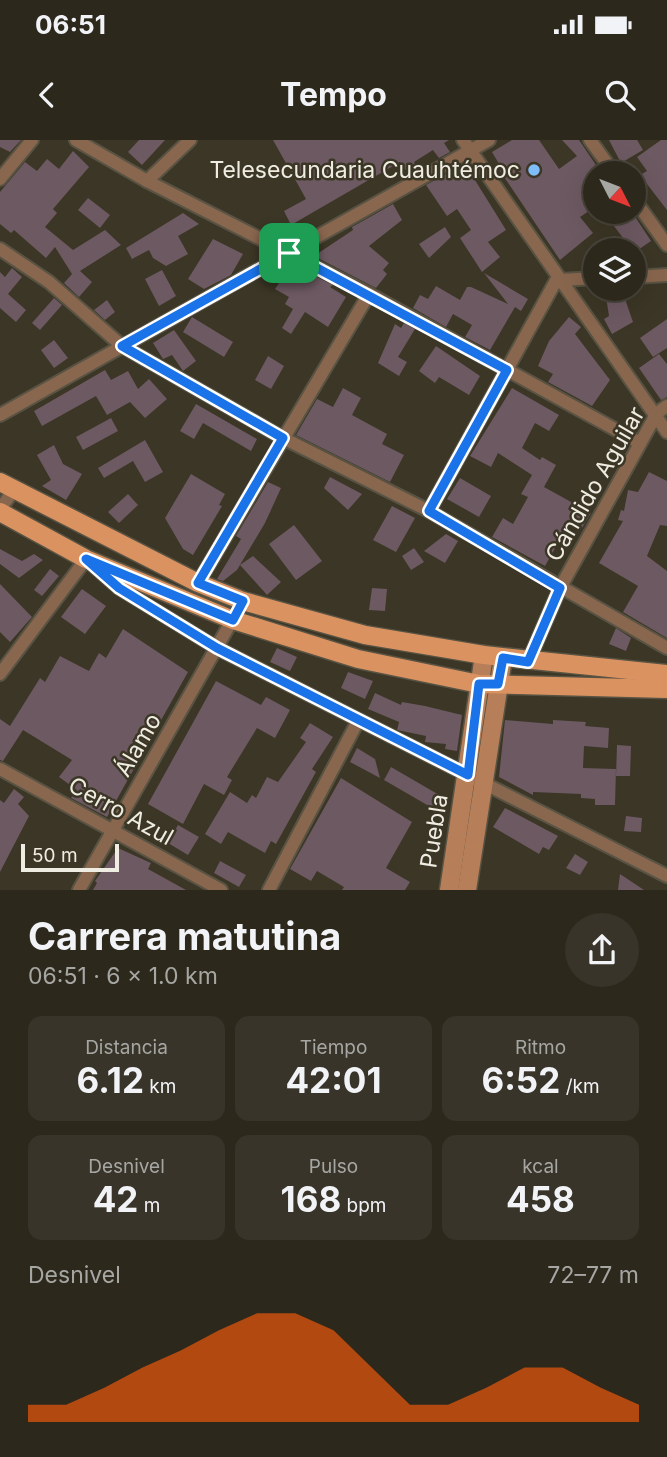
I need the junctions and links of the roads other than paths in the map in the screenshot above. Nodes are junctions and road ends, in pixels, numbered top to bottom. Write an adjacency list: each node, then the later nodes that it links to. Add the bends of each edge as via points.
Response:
1 (32, 140): 8 (street)
2 (76, 140): 9 (street)
3 (190, 140): 9 (street)
4 (489, 140): 6 (street)
5 (590, 140): 7 (street)
6 (466, 145): 13 (street); 16 (street)
7 (605, 161)
8 (0, 179)
9 (147, 181): 13 (street)
10 (646, 216): 11 (street)
11 (667, 245)
12 (0, 249): 19 (street, via 50,282)
13 (289, 253): 18 (street); 19 (street)
14 (667, 275): 15 (street)
15 (646, 276)
16 (560, 278): 17 (street); 20 (street); 21 (street)
17 (583, 278)
18 (369, 294): 20 (street); 24 (street)
19 (122, 346): 22 (street); 24 (street)
20 (507, 370): 25 (street); 28 (street)
21 (662, 410): 23 (street); 25 (street, Cándido Aguilar)
22 (0, 415)
23 (667, 432)
24 (283, 438): 28 (street); 30 (street)
25 (640, 443): 31 (street, Cándido Aguilar)
26 (7, 486): 27 (street); 30 (main road)
27 (0, 510): 29 (main road)
28 (429, 511): 31 (street)
29 (86, 559): 33 (main road); 34 (street, via 119,588); 39 (street)
30 (198, 583): 32 (main road)
31 (560, 588): 35 (street); 38 (street, Cándido Aguilar)
32 (243, 601): 33 (street, Álamo); 36 (main road, via 365,635)
33 (233, 620): 34 (street, Álamo); 41 (main road, via 358,659)
34 (217, 648): 44 (street); 47 (street, Álamo)
35 (667, 648)
36 (484, 655): 37 (main road); 41 (main road, Puebla)
37 (503, 658): 38 (main road); 42 (main road, Puebla)
38 (528, 662): 40 (main road)
39 (0, 674)
40 (667, 674)
41 (479, 684): 42 (main road); 46 (main road, Puebla)
42 (498, 684): 43 (main road); 46 (main road, Puebla)
43 (667, 689)
44 (358, 722): 46 (street); 51 (street)
45 (0, 769): 47 (street, Cerro Azul)
46 (476, 778): 48 (street); 52 (main road, Puebla); 53 (main road, Puebla)
47 (113, 832): 49 (street, Álamo); 50 (street, Cerro Azul)
48 (667, 876)
49 (79, 890)
50 (221, 890)
51 (269, 890)
52 (449, 890)
53 (467, 890)

